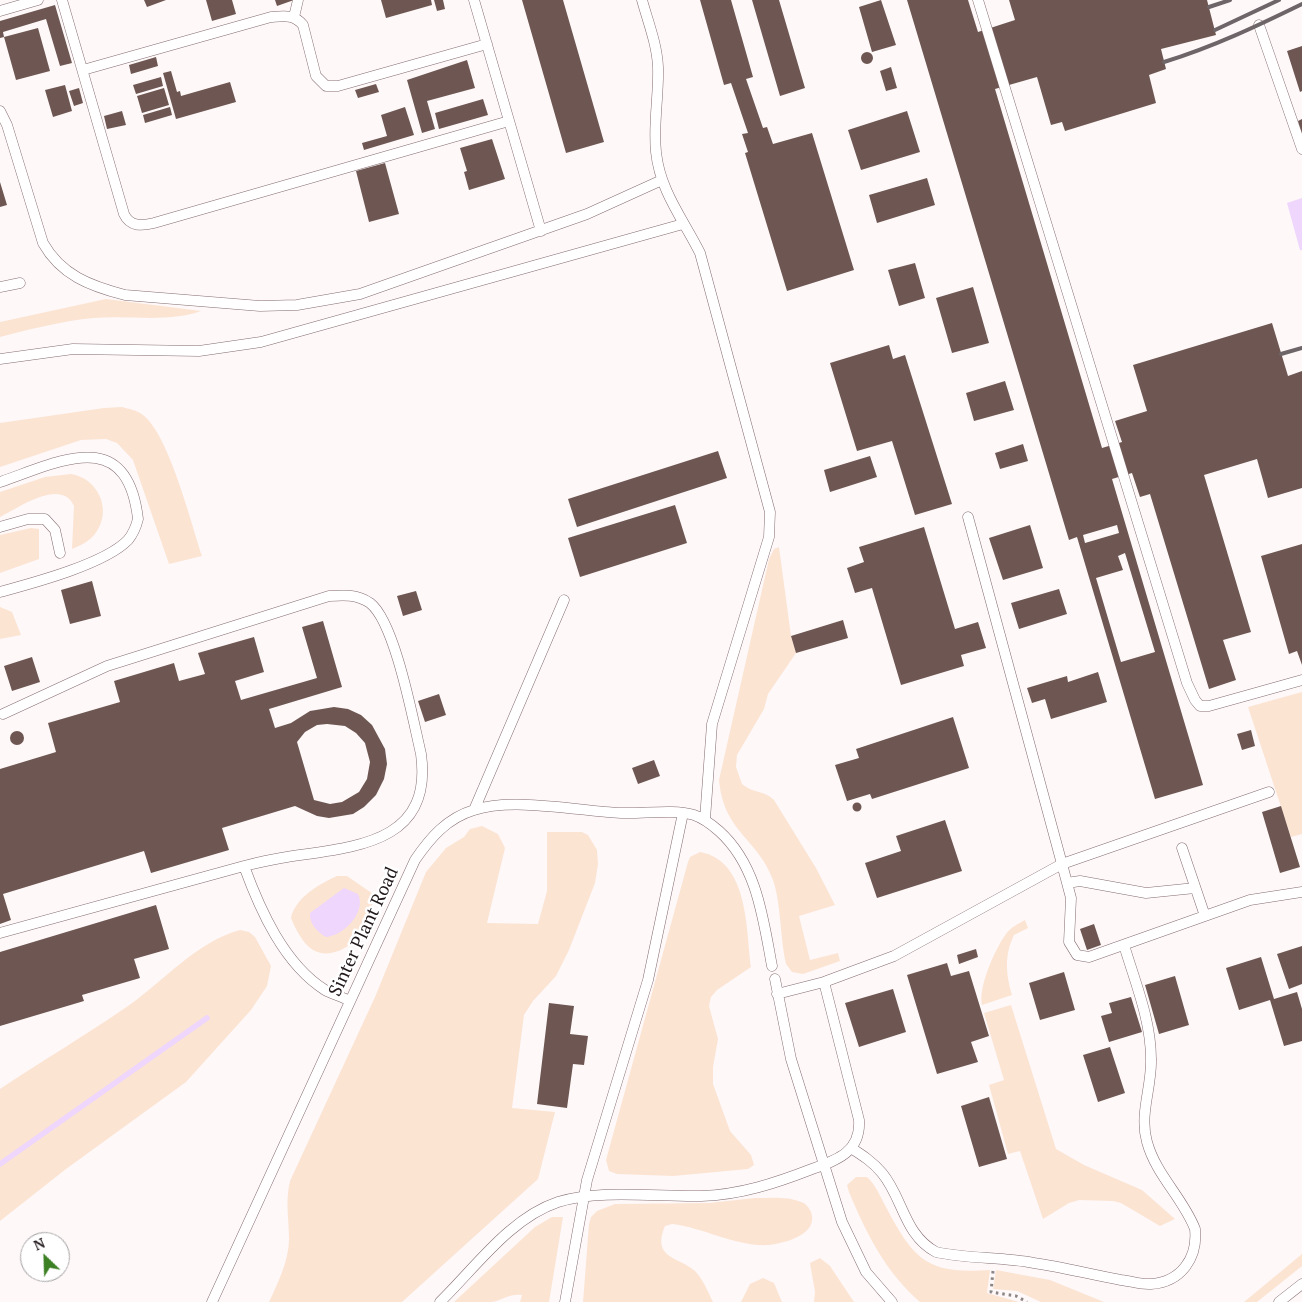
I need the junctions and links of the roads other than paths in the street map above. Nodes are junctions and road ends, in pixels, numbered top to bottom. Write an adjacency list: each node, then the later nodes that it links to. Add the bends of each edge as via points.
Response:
1 (38, 0): 7 (lane)
2 (62, 0): 11 (lane)
3 (298, 0): 8 (lane)
4 (474, 0): 10 (lane)
5 (642, 0): 15 (lane, via 657,55 656,152)
6 (978, 0): 27 (lane, via 1184,674 1195,700 1200,706 1209,706)
7 (0, 11)
8 (294, 17): 10 (lane, via 303,25 316,76 326,86 338,86); 11 (lane, via 271,17)
9 (1259, 25): 14 (lane)
10 (487, 44): 13 (lane)
11 (82, 70): 13 (lane, via 124,214 128,220 142,226)
12 (0, 111): 17 (lane, via 50,255 78,278 125,295 231,306 296,305 360,294)
13 (510, 121): 17 (lane)
14 (1302, 149)
15 (662, 180): 16 (lane); 17 (lane)
16 (683, 224): 20 (lane, via 254,344 199,351 73,349); 32 (lane, via 700,254 770,512 768,537 712,724)
17 (541, 231)
18 (20, 283): 19 (lane)
19 (0, 288)
20 (0, 359)
21 (0, 482): 25 (lane, via 71,458 100,459 119,470 128,483 138,519 129,539 95,560)
22 (968, 517): 34 (lane)
23 (0, 527): 24 (lane, via 28,519 45,519 55,530)
24 (60, 553)
25 (0, 592)
26 (564, 600): 30 (lane)
27 (1302, 680)
28 (3, 714): 35 (lane, via 107,666 301,604 329,596 348,595 367,601 383,618 391,638 422,754 424,771 419,798 400,823 374,841 341,850)
29 (1269, 792): 34 (lane)
30 (474, 810): 31 (lane, Sinter Plant Road, via 496,805 621,813); 46 (lane, Sinter Plant Road, via 437,831 415,860)
31 (684, 813): 32 (lane, Sinter Plant Road); 49 (lane, via 648,980)
32 (705, 819): 42 (lane, via 729,840 744,859 758,900)
33 (1182, 848): 37 (lane)
34 (1062, 864): 36 (lane); 44 (lane, via 894,956)
35 (244, 866): 40 (lane); 46 (lane, via 264,914 293,960 326,990)
36 (1067, 883): 37 (lane, via 1080,881 1146,893); 41 (lane, via 1072,910 1069,942 1073,951 1088,957)
37 (1195, 888): 39 (lane)
38 (1302, 892): 39 (lane, via 1250,900)
39 (1205, 916): 41 (lane)
40 (0, 933)
41 (1124, 945): 47 (lane, via 1150,1034 1152,1060 1144,1121 1147,1142 1156,1165 1192,1222 1196,1241 1194,1252 1183,1271 1166,1281 1151,1284 1034,1262 936,1252 924,1246 913,1233 882,1173)
42 (772, 966)
43 (774, 980): 45 (lane)
44 (824, 982): 45 (lane); 47 (lane, via 859,1120 858,1136)
45 (777, 994): 48 (lane, via 791,1059)
46 (350, 1001): 51 (lane, Sinter Plant Road)
47 (851, 1148): 48 (lane)
48 (824, 1165): 49 (lane, via 772,1184 704,1196); 54 (lane, via 854,1252 866,1272)
49 (583, 1197): 52 (lane, via 558,1202 518,1225); 53 (lane)
50 (1302, 1284): 55 (lane)
51 (212, 1302)
52 (440, 1302)
53 (565, 1302)
54 (892, 1302)
55 (1279, 1302)

